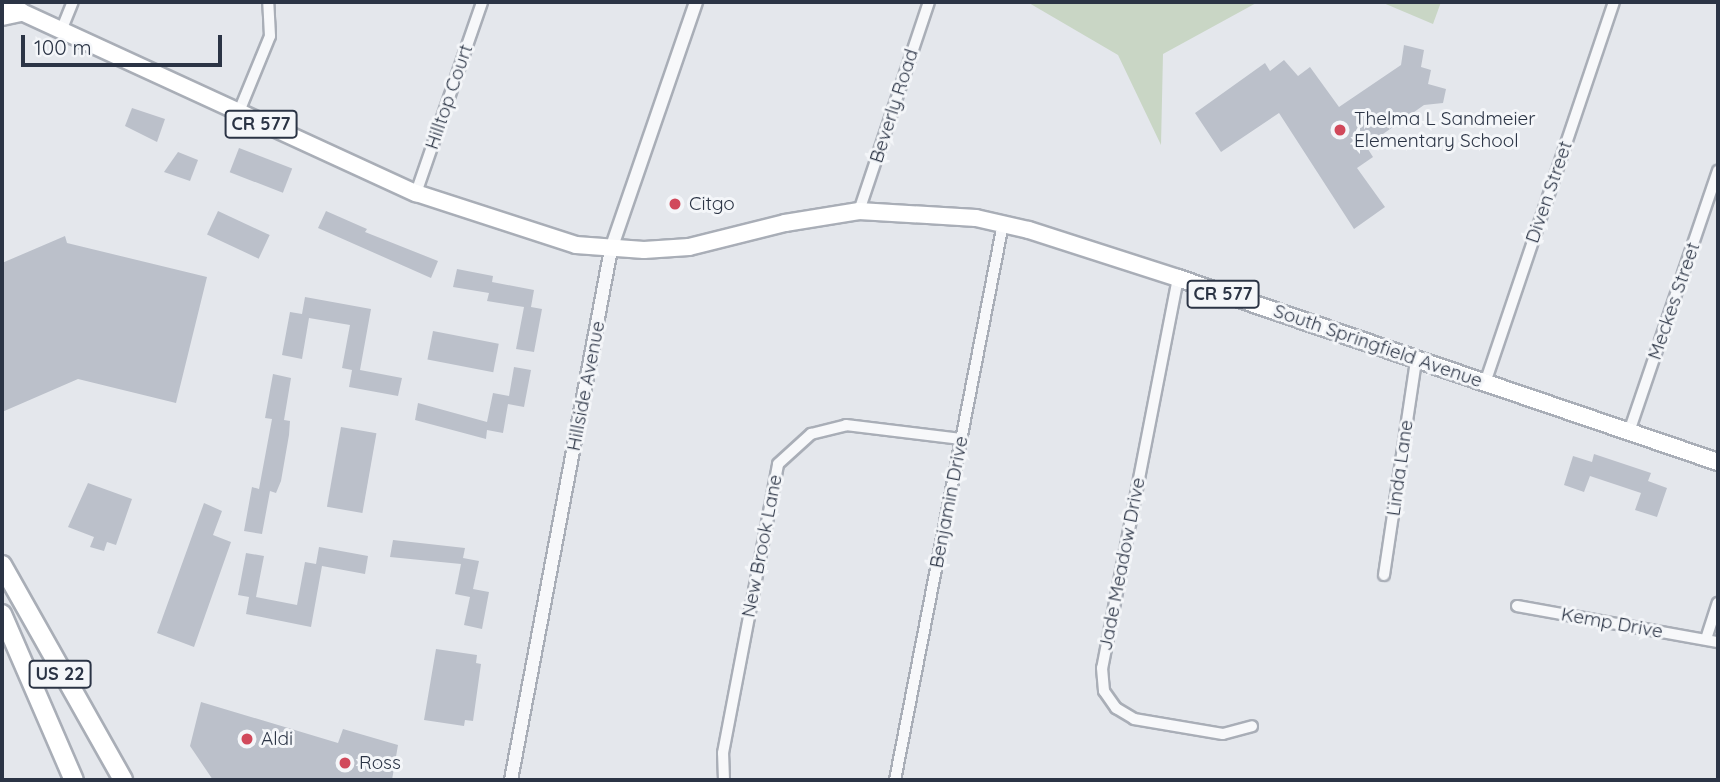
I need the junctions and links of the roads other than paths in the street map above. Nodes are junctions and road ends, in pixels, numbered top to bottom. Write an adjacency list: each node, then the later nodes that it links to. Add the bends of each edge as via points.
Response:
1 (73, 2): 10 (street)
2 (268, 2): 11 (street, via 270,36)
3 (482, 2): 13 (street, Hilltop Court)
4 (696, 2): 16 (street, Hillside Avenue)
5 (929, 2): 14 (street, Beverly Road)
6 (1614, 2): 19 (street, Diven Street)
7 (2, 3): 8 (main road, South Springfield Avenue / CR 577)
8 (21, 12): 9 (highway); 10 (main road, South Springfield Avenue / CR 577)
9 (2, 16)
10 (61, 31): 11 (main road, South Springfield Avenue / CR 577)
11 (237, 114): 13 (main road, South Springfield Avenue / CR 577)
12 (1718, 171): 20 (street, Meckes Street)
13 (416, 193): 16 (main road, South Springfield Avenue / CR 577, via 552,239)
14 (859, 211): 15 (main road, South Springfield Avenue / CR 577, via 941,214); 16 (main road, South Springfield Avenue / CR 577, via 785,223 696,246)
15 (1003, 224): 17 (main road, South Springfield Avenue / CR 577); 21 (street, Benjamin Drive)
16 (611, 249): 35 (street, Hillside Avenue)
17 (1178, 278): 18 (main road, South Springfield Avenue / CR 577); 30 (street, Jade Meadow Drive, via 1102,668 1104,691 1116,708 1134,719 1223,734)
18 (1416, 361): 19 (main road, South Springfield Avenue / CR 577); 24 (street, Linda Lane)
19 (1485, 383): 20 (main road, South Springfield Avenue / CR 577)
20 (1629, 432): 22 (main road, South Springfield Avenue / CR 577)
21 (961, 439): 36 (street, New Brook Lane, via 846,425 811,434 778,464 723,753); 37 (street, Benjamin Drive)
22 (1718, 462)
23 (2, 565): 31 (highway, US 22)
24 (1384, 575)
25 (1718, 603): 28 (street)
26 (1517, 606): 28 (street, Kemp Drive)
27 (2, 614): 32 (highway, US 22)
28 (1706, 639): 29 (street)
29 (1718, 642)
30 (1252, 726)
31 (104, 748): 33 (highway); 34 (highway, US 22)
32 (70, 777)
33 (118, 780)
34 (123, 780)
35 (511, 780)
36 (724, 780)
37 (895, 780)

